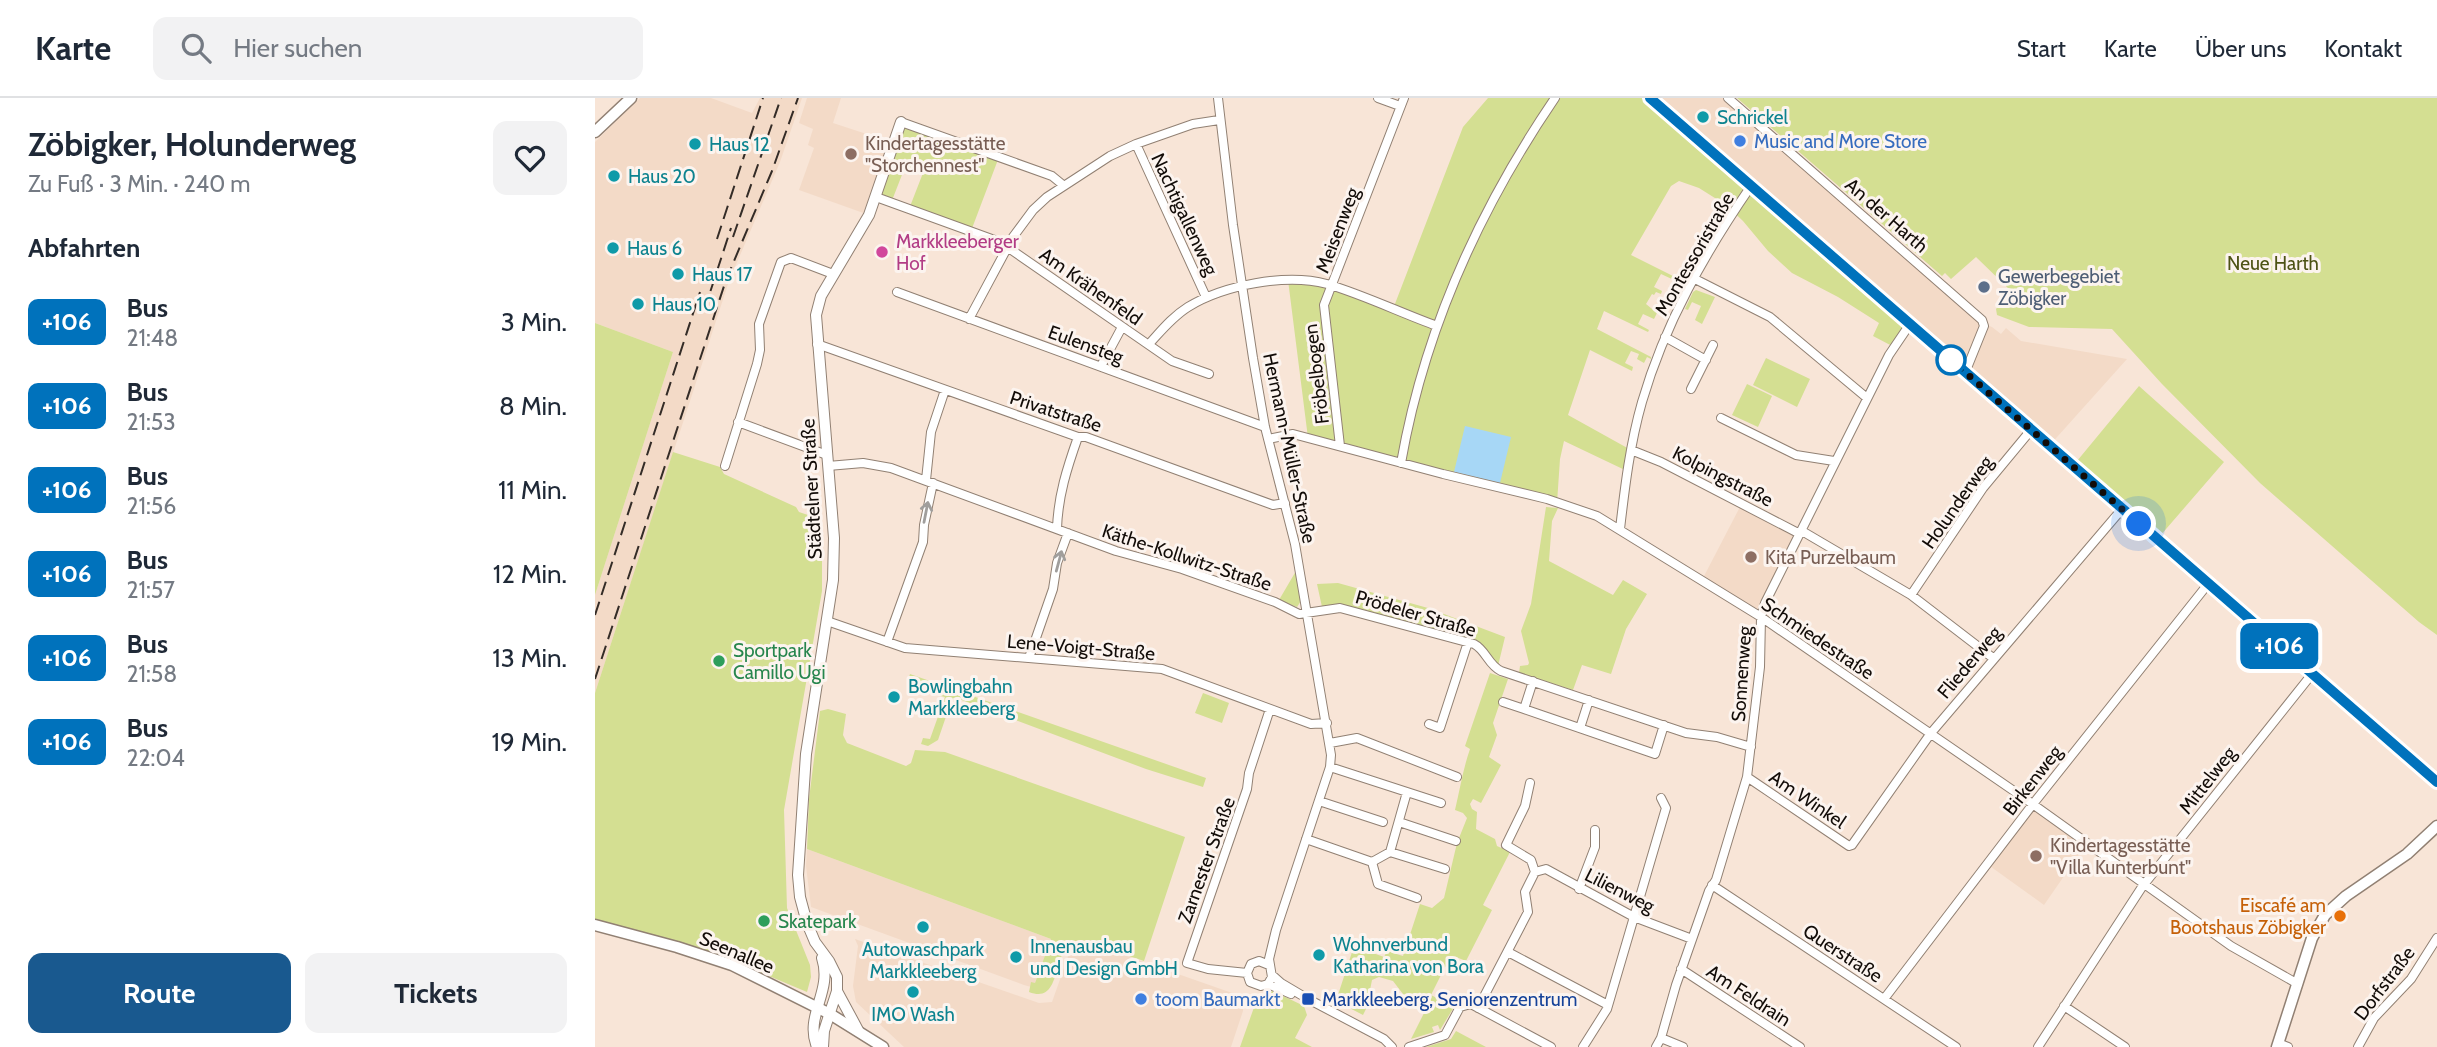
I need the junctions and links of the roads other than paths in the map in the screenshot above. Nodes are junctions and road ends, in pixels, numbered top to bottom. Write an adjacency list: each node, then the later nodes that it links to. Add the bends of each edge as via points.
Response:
1 (631, 98): 10 (main road)
2 (1218, 98): 8 (street, Hermann-Müller-Straße)
3 (1378, 98): 7 (street)
4 (1555, 98): 24 (street, via 1489,208)
5 (1650, 98): 13 (main road)
6 (1728, 98): 32 (street, An der Harth, via 1983,320)
7 (1402, 102): 18 (street, Meisenweg)
8 (1219, 120): 11 (street, via 1185,126); 19 (street, Hermann-Müller-Straße)
9 (901, 122): 12 (street, via 1052,176); 14 (street, Städtelner Straße)
10 (595, 132)
11 (1136, 144): 12 (street); 21 (street, Nachtigallenweg)
12 (1063, 185): 15 (street, via 1034,210)
13 (1751, 186): 17 (street, Montessoristraße); 23 (main road)
14 (876, 197): 15 (street, Am Krähenfeld); 16 (street, Städtelner Straße)
15 (1008, 247): 22 (street); 25 (street, Am Krähenfeld)
16 (833, 274): 27 (street, Städtelner Straße, via 817,307); 38 (street, via 791,258 781,262 759,324 760,350)
17 (1693, 278): 26 (street, Montessoristraße); 36 (street, via 1770,317)
18 (1332, 286): 19 (street, Meisenweg, via 1289,280); 24 (street); 43 (street, Fröbelbogen, via 1324,305)
19 (1241, 288): 21 (street, Meisenweg); 39 (street, Hermann-Müller-Straße)
20 (897, 292): 22 (street, Eulensteg)
21 (1206, 298): 28 (street, Meisenweg, via 1172,319)
22 (969, 319): 31 (street, Eulensteg)
23 (1910, 324): 32 (main road); 36 (street, Sonnenweg)
24 (1437, 326): 47 (street)
25 (1122, 327): 28 (street, Am Krähenfeld); 31 (street)
26 (1665, 337): 30 (street, Montessoristraße); 44 (street, Montessoristraße)
27 (817, 344): 35 (street, Privatstraße); 45 (street, Städtelner Straße)
28 (1149, 344): 33 (street, Am Krähenfeld, via 1172,361)
29 (1713, 345): 30 (street)
30 (1706, 359): 34 (street)
31 (1101, 366): 39 (street, Eulensteg)
32 (1965, 373): 40 (main road)
33 (1209, 374)
34 (1692, 389)
35 (945, 390): 41 (street, Privatstraße); 49 (street, via 931,432)
36 (1867, 398): 46 (street, Sonnenweg)
37 (1721, 418): 46 (street, via 1796,455)
38 (738, 422): 45 (street); 48 (street)
39 (1265, 427): 42 (street, Hermann-Müller-Straße)
40 (2031, 430): 51 (main road); 57 (street, Holunderweg, via 1983,488)
41 (1077, 438): 50 (street, Privatstraße, via 1273,505); 52 (street, via 1062,485)
42 (1268, 439): 43 (street, Schmiedestraße, via 1293,434); 50 (street, Hermann-Müller-Straße)
43 (1340, 446): 47 (street, Schmiedestraße)
44 (1631, 450): 53 (street, Montessoristraße); 54 (street, Kolpingstraße)
45 (828, 460): 49 (street, Käthe-Kollwitz-Straße, via 876,464); 60 (street, Städtelner Straße, via 834,538)
46 (1834, 461): 54 (street, Sonnenweg)
47 (1401, 463): 53 (street, Schmiedestraße, via 1547,499 1597,516)
48 (725, 466)
49 (930, 482): 52 (street, Käthe-Kollwitz-Straße); 61 (street, one-way to 49, via 923,542)
50 (1285, 503): 58 (street, Hermann-Müller-Straße)
51 (2122, 509): 56 (main road); 64 (street, Fliederweg)
52 (1057, 528): 55 (street, Käthe-Kollwitz-Straße)
53 (1619, 529): 59 (street, Schmiedestraße)
54 (1801, 532): 57 (street, Kolpingstraße); 59 (street, Sonnenweg)
55 (1068, 533): 58 (street, Käthe-Kollwitz-Straße); 63 (street, one-way to 55)
56 (2208, 584): 65 (main road); 87 (street, Birkenweg)
57 (1911, 595): 64 (street, Kolpingstraße)
58 (1307, 613): 62 (street, Prödeler Straße, via 1340,608); 71 (street, Hermann-Müller-Straße)
59 (1761, 617): 75 (street, Schmiedestraße); 77 (street, Sonnenweg)
60 (827, 621): 61 (street, Lene-Voigt-Straße); 108 (street, Städtelner Straße, via 806,754 798,875 803,910)
61 (887, 642): 63 (street, Lene-Voigt-Straße, via 905,648)
62 (1468, 642): 66 (street, Prödeler Straße, via 1481,648 1495,668); 72 (street, via 1440,728)
63 (1029, 658): 69 (street, Lene-Voigt-Straße, via 1162,669)
64 (1993, 658): 75 (street, Fliederweg)
65 (2312, 674): 81 (main road); 99 (street, Mittelweg)
66 (1533, 681): 67 (street, Prödeler Straße); 70 (street)
67 (1589, 700): 73 (street, Prödeler Straße); 74 (street)
68 (1503, 702): 70 (street)
69 (1270, 709): 71 (street, Lene-Voigt-Straße, via 1311,724); 113 (street, Zarnester Straße, via 1187,963)
70 (1524, 709): 74 (street)
71 (1327, 723): 76 (street, Hermann-Müller-Straße)
72 (1429, 724)
73 (1664, 725): 74 (street, via 1655,754); 77 (street, Prödeler Straße)
74 (1580, 728)
75 (1930, 733): 87 (street, Schmiedestraße); 94 (street, Fliederweg)
76 (1330, 743): 78 (street, Hermann-Müller-Straße); 79 (street, via 1357,738)
77 (1751, 747): 80 (street, Sonnenweg)
78 (1330, 767): 83 (street); 85 (street, Hermann-Müller-Straße)
79 (1457, 777)
80 (1748, 777): 94 (street, Am Winkel); 100 (street, Sonnenweg)
81 (2437, 782)
82 (1530, 783): 98 (street, via 1525,806 1506,845 1531,860)
83 (1407, 792): 86 (street); 89 (street)
84 (1661, 798): 103 (street, via 1665,808)
85 (1319, 801): 88 (street); 92 (street, Hermann-Müller-Straße)
86 (1441, 803)
87 (2033, 804): 99 (street, Schmiedestraße); 118 (street, Birkenweg)
88 (1383, 822)
89 (1399, 822): 93 (street); 95 (street)
90 (2437, 825): 115 (main road, via 2407,854 2325,915 2312,938)
91 (1595, 830): 101 (street, via 1595,847)
92 (1306, 839): 96 (street); 105 (street, Hermann-Müller-Straße)
93 (1456, 841)
94 (1852, 845)
95 (1390, 852): 96 (street); 97 (street)
96 (1372, 862): 102 (street, via 1378,884)
97 (1445, 869)
98 (1535, 872): 101 (street, Lilienweg, via 1546,869); 109 (street, via 1525,892 1528,912)
99 (2144, 884): 115 (street, Schmiedestraße, via 2231,946); 120 (street, Mittelweg)
100 (1712, 885): 106 (street, Sonnenweg); 118 (street, Querstraße)
101 (1579, 889): 103 (street, Lilienweg)
102 (1417, 898)
103 (1634, 918): 106 (street, Lilienweg); 119 (street)
104 (595, 926): 121 (main road, Seenallee, via 732,965)
105 (1276, 930): 110 (street, Hermann-Müller-Straße); 112 (street, Hermann-Müller-Straße)
106 (1692, 939): 111 (street, Sonnenweg)
107 (2437, 939): 140 (street, Dorfstraße, via 2411,979 2374,1017)
108 (820, 951): 116 (street, Städtelner Straße, via 835,971); 121 (street, Städtelner Straße, via 826,975)
109 (1508, 952): 119 (street); 122 (street)
110 (1259, 961): 112 (street); 113 (street, via 1251,964)
111 (1681, 969): 125 (street, Sonnenweg); 136 (street, Am Feldrain)
112 (1271, 970): 114 (street); 117 (street, via 1281,983)
113 (1247, 973): 114 (street, via 1254,985)
114 (1268, 984): 117 (street)
115 (2298, 984): 126 (main road)
116 (837, 991): 123 (street); 124 (street, Seenallee)
117 (1308, 999): 130 (street)
118 (1884, 999): 137 (street, Querstraße)
119 (1608, 1005): 133 (street)
120 (2064, 1006): 138 (street, Mittelweg); 139 (street)
121 (817, 1008): 123 (main road, Seenallee); 127 (street, Städtelner Straße, via 813,1026)
122 (1478, 1008): 131 (street, via 1471,1004 1460,1007 1445,1035); 132 (street)
123 (830, 1014): 124 (main road, Seenallee); 128 (street)
124 (858, 1030): 129 (main road, Seenallee)
125 (1661, 1038): 134 (street, Sonnenweg); 135 (street)
126 (2281, 1046)
127 (817, 1047)
128 (823, 1047)
129 (883, 1047)
130 (1392, 1047)
131 (1409, 1047)
132 (1551, 1047)
133 (1583, 1047)
134 (1655, 1047)
135 (1683, 1047)
136 (1800, 1047)
137 (1956, 1047)
138 (2038, 1047)
139 (2125, 1047)
140 (2358, 1047)

